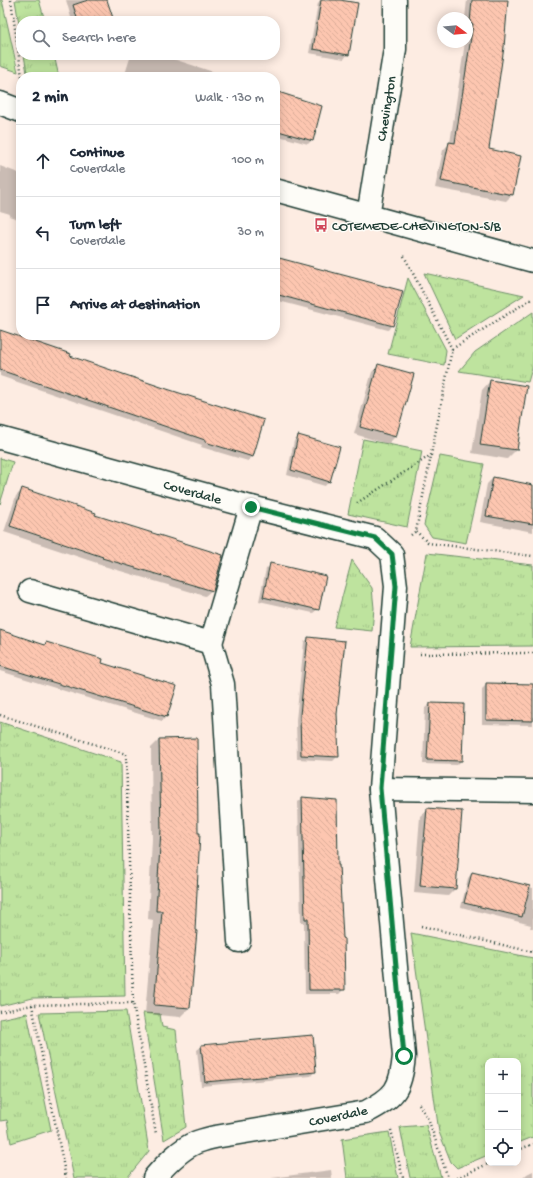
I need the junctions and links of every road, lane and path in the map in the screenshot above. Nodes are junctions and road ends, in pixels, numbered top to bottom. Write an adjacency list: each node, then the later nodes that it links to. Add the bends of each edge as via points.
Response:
1 (11, 0): 3 (path)
2 (395, 0): 9 (street, Chevington, via 395,49)
3 (16, 35)
4 (20, 60): 5 (path)
5 (21, 72)
6 (0, 103): 7 (street)
7 (16, 109)
8 (280, 191): 9 (street)
9 (377, 218): 10 (street); 12 (path)
10 (533, 261)
11 (533, 298): 12 (path)
12 (452, 349): 14 (path)
13 (0, 438): 15 (street, Coverdale)
14 (431, 455): 16 (path); 17 (path)
15 (251, 507): 16 (street, Coverdale); 21 (street)
16 (324, 524): 18 (street, Coverdale, via 375,538)
17 (416, 531): 18 (path); 19 (path, via 428,543)
18 (392, 554): 23 (street, Coverdale, via 396,586)
19 (533, 556)
20 (30, 591): 21 (street)
21 (211, 643): 28 (street, via 223,684)
22 (533, 653): 23 (path)
23 (391, 654): 25 (street, Coverdale)
24 (0, 714): 30 (path, via 126,754)
25 (380, 788): 26 (street); 27 (street, Coverdale)
26 (533, 791)
27 (391, 919): 29 (path); 33 (street, Coverdale, via 404,1056)
28 (239, 941)
29 (533, 952)
30 (133, 1003): 31 (path); 38 (path)
31 (32, 1005): 32 (path); 39 (path)
32 (0, 1012)
33 (402, 1074): 34 (street, Coverdale, via 396,1091); 41 (path, via 429,1121)
34 (384, 1102): 38 (street, Coverdale, via 366,1112 197,1142 180,1152); 40 (path)
35 (533, 1144): 36 (path)
36 (521, 1149)
37 (485, 1165): 42 (path)
38 (158, 1173)
39 (66, 1178)
40 (403, 1178)
41 (448, 1178)
42 (457, 1178)

